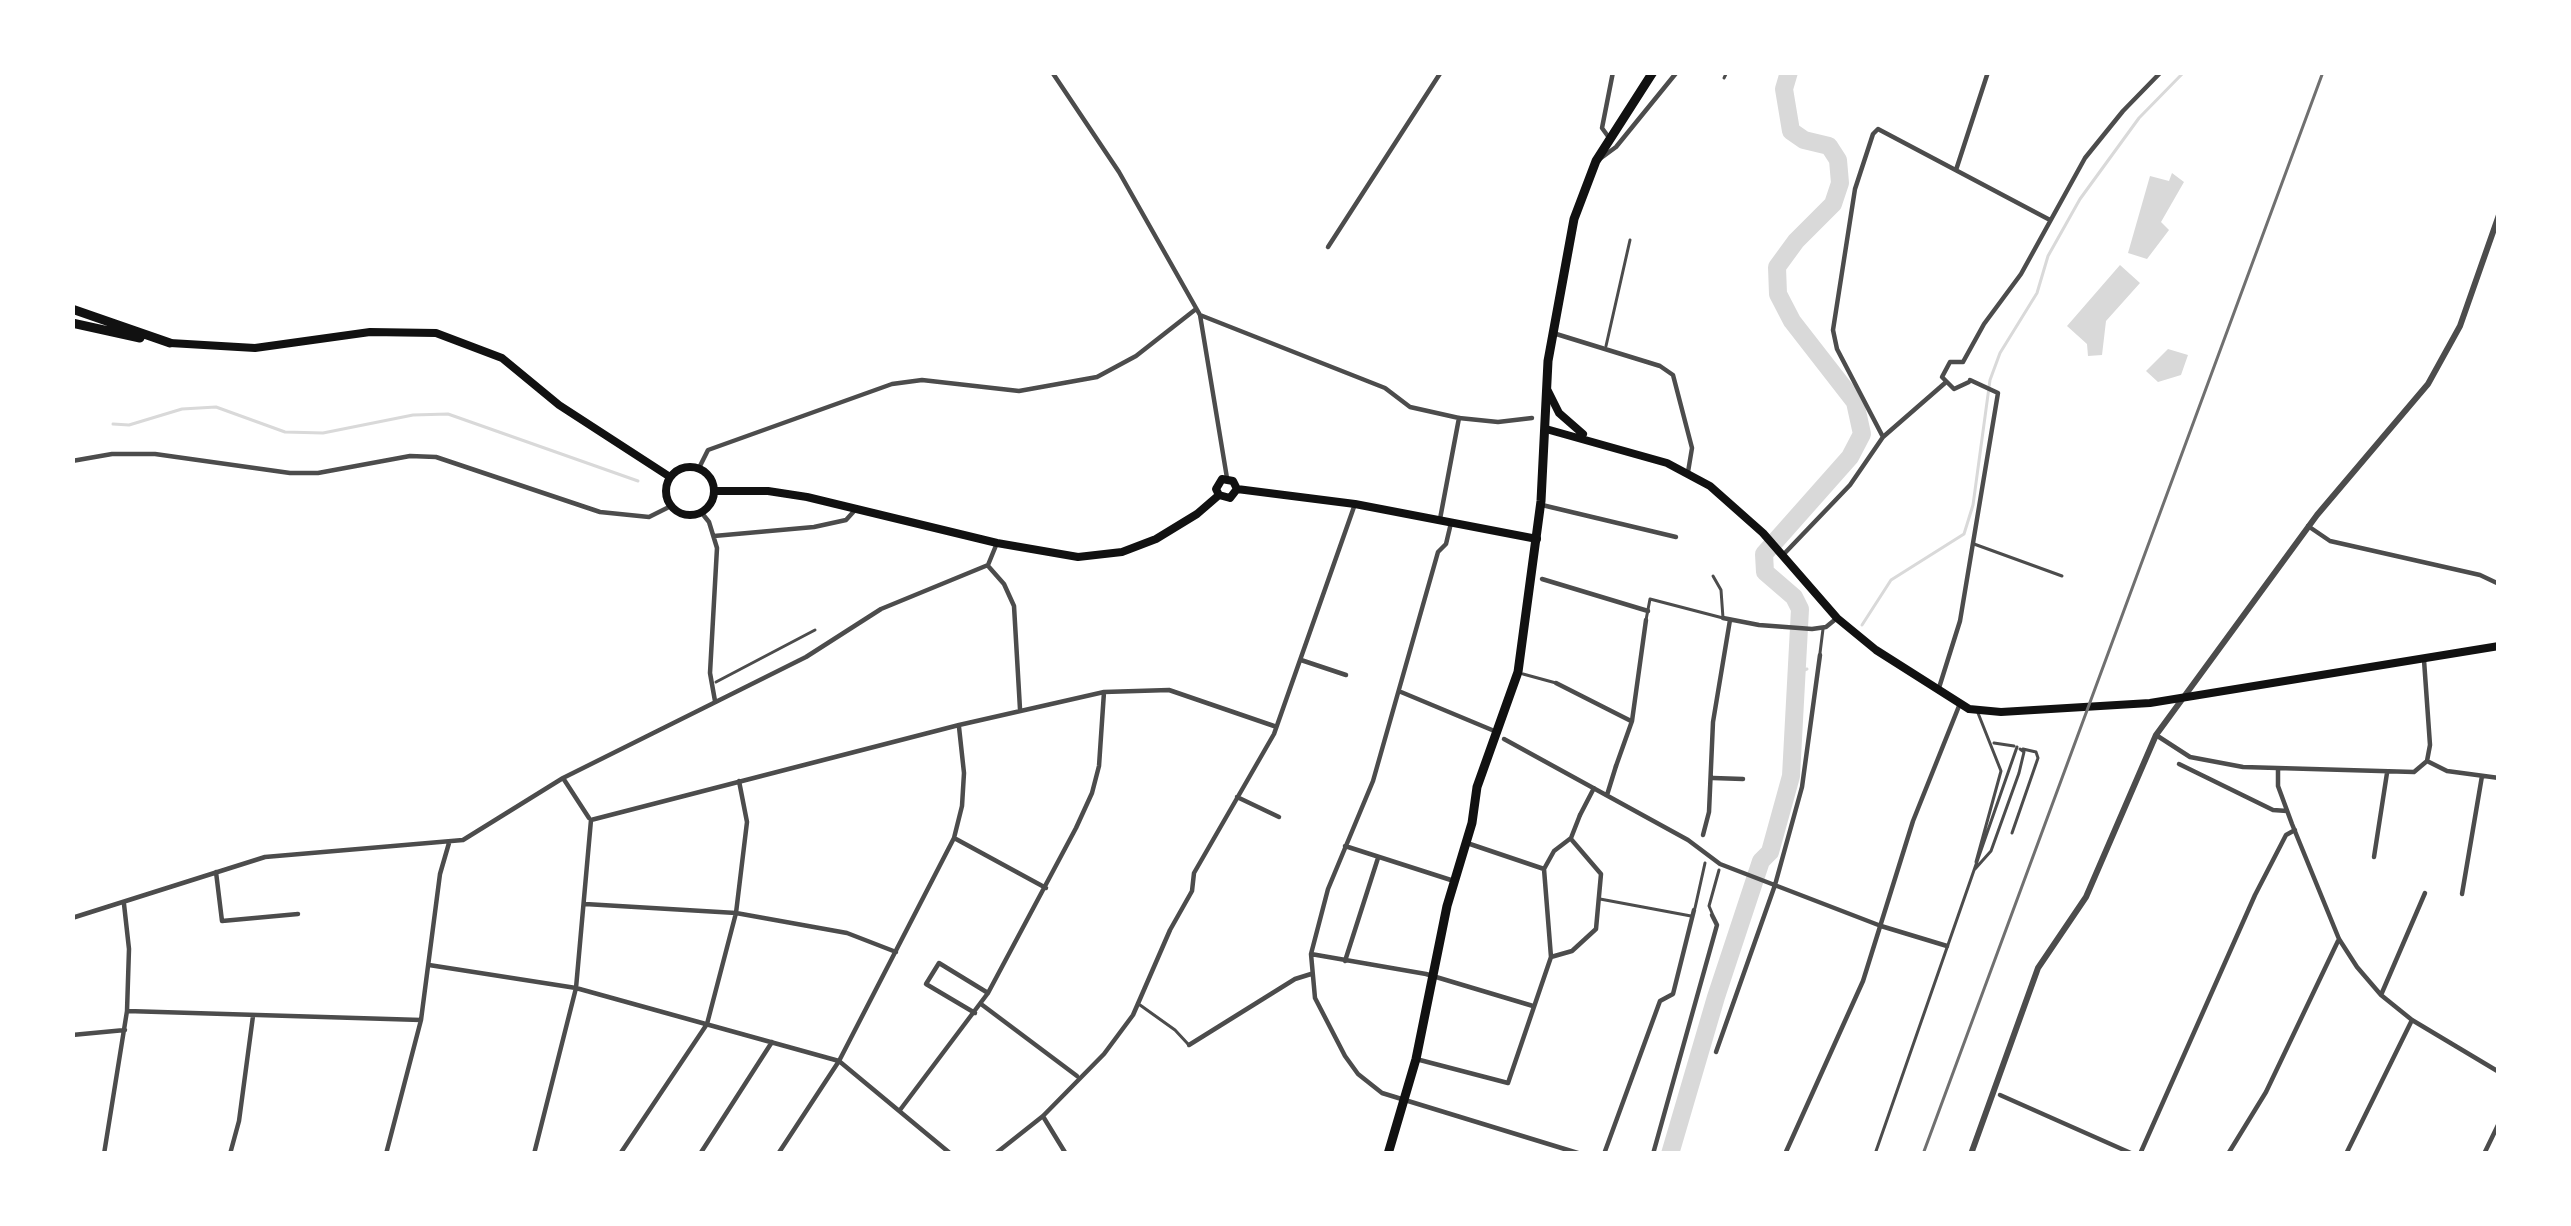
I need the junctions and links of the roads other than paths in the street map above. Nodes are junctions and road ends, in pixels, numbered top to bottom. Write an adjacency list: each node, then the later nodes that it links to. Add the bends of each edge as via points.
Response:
1 (1052, 72): 16 (street)
2 (1441, 72): 14 (street)
3 (1613, 72): 8 (street, via 1602,128)
4 (1653, 72): 8 (main road)
5 (1677, 72): 9 (street)
6 (1988, 72): 10 (street)
7 (2161, 72): 12 (street, via 2097,141)
8 (1610, 139): 9 (main road)
9 (1596, 161): 18 (main road, via 1574,219)
10 (1956, 170): 12 (street); 28 (street, via 1878,129 1858,176 1833,330)
11 (2499, 215): 45 (street, via 2460,326 2428,383)
12 (2050, 220): 21 (street)
13 (1630, 240): 20 (lane)
14 (1328, 247)
15 (72, 309): 19 (main road)
16 (1198, 312): 25 (street, via 1385,388 1410,407); 31 (street, via 1097,377 1019,391 892,384 708,450); 34 (street)
17 (72, 322): 19 (main road)
18 (1553, 333): 20 (street); 24 (main road)
19 (170, 343): 33 (main road, via 255,348 370,332 436,333 502,358)
20 (1606, 347): 32 (street, via 1673,375 1692,448)
21 (1964, 362): 22 (street); 23 (street, via 1947,364)
22 (1970, 380): 23 (street, via 1957,389); 50 (street, via 1998,393)
23 (1945, 383): 28 (street)
24 (1547, 389): 27 (main road); 29 (main road, via 1559,413)
25 (1459, 418): 26 (street); 43 (street)
26 (1532, 418)
27 (1546, 429): 29 (main road); 39 (main road)
28 (1882, 437): 51 (street, via 1850,484)
29 (1589, 438): 32 (main road)
30 (72, 461): 40 (street, via 155,454 304,473 436,457 600,512 649,518)
31 (699, 469): 33 (main road); 36 (main road)
32 (1688, 472): 51 (main road)
33 (670, 477): 40 (main road)
34 (1227, 478): 35 (main road); 37 (main road, via 1217,485)
35 (1237, 489): 37 (main road, via 1230,498); 38 (main road)
36 (714, 491): 41 (main road, via 768,491); 42 (main road)
37 (1219, 495): 49 (main road, via 1173,530 1123,552 1064,556)
38 (1355, 505): 43 (main road); 66 (street)
39 (1541, 505): 47 (street); 48 (main road)
40 (671, 506): 42 (main road)
41 (856, 509): 46 (street, via 846,520 814,527); 49 (main road)
42 (701, 512): 46 (street)
43 (1439, 521): 44 (main road)
44 (1451, 523): 48 (main road); 72 (street)
45 (2308, 526): 56 (street, via 2330,541); 82 (street)
46 (714, 536): 70 (street)
47 (1676, 537)
48 (1537, 539): 107 (main road, via 1518,672 1477,787)
49 (997, 543): 52 (street)
50 (1973, 544): 54 (lane); 73 (street)
51 (1779, 552): 58 (main road)
52 (988, 566): 74 (street, via 880,609 806,657); 76 (street, via 1014,606)
53 (1713, 576): 59 (lane)
54 (2062, 576)
55 (1542, 579): 57 (street)
56 (2499, 584)
57 (1648, 611): 59 (lane, via 1650,599); 60 (lane)
58 (1838, 618): 61 (street); 73 (main road)
59 (1726, 619): 61 (street); 92 (street)
60 (1646, 620): 78 (street)
61 (1823, 628): 64 (lane)
62 (815, 630): 70 (lane)
63 (2499, 646): 65 (main road)
64 (1820, 655): 119 (street, via 1802,788)
65 (2423, 657): 77 (main road, via 2150,703); 86 (street)
66 (1301, 660): 68 (street); 80 (street)
67 (1523, 674): 69 (lane)
68 (1346, 676)
69 (1556, 683): 78 (street)
70 (712, 684): 74 (street)
71 (1104, 692): 76 (street); 80 (street, via 1169,691); 120 (street, via 1092,793)
72 (1401, 692): 81 (street); 108 (street)
73 (1938, 692): 75 (main road)
74 (715, 700): 91 (street)
75 (1959, 706): 77 (main road); 131 (street)
76 (1020, 710): 79 (street)
77 (1977, 710): 84 (lane)
78 (1632, 721): 97 (street)
79 (959, 724): 95 (street); 104 (street, via 964,773)
80 (1274, 726): 98 (street)
81 (1492, 730)
82 (2156, 735): 88 (street, via 2200,760); 162 (street, via 2086,897 2038,968)
83 (1504, 739): 96 (street)
84 (1992, 743): 85 (lane); 116 (lane, via 2001,771)
85 (2018, 747): 103 (lane, via 2038,758); 116 (lane); 116 (lane, via 2019,773 1991,851)
86 (2427, 761): 89 (street, via 2414,772); 90 (street)
87 (2179, 764): 99 (street)
88 (2278, 769): 89 (street); 99 (street)
89 (2387, 773): 111 (street)
90 (2482, 776): 93 (street); 122 (street)
91 (563, 778): 101 (street); 106 (street)
92 (1711, 778): 94 (street); 109 (street)
93 (2499, 778)
94 (1743, 779)
95 (739, 781): 101 (street); 126 (street, via 747,821)
96 (1594, 788): 97 (street); 105 (street)
97 (1606, 795): 109 (street)
98 (1238, 797): 100 (street); 145 (street, via 1194,873)
99 (2287, 811): 102 (street)
100 (1279, 818)
101 (591, 820): 125 (street)
102 (2294, 830): 132 (street); 184 (street, via 2255,895)
103 (2012, 833)
104 (955, 838): 120 (street); 134 (street)
105 (1571, 838): 115 (street); 123 (street, via 1601,874)
106 (448, 843): 117 (street, via 285,854); 138 (street)
107 (1467, 843): 115 (street); 118 (main road)
108 (1345, 846): 112 (street); 135 (street)
109 (1698, 848): 110 (street)
110 (1709, 854): 113 (street); 114 (street)
111 (2374, 857)
112 (1378, 858): 118 (street); 137 (street)
113 (1705, 862): 127 (lane)
114 (1720, 867): 119 (street); 129 (lane)
115 (1544, 868): 136 (street)
116 (1974, 870): 133 (lane)
117 (216, 872): 124 (street); 128 (street, via 222,921)
118 (1454, 881): 140 (main road)
119 (1775, 885): 131 (street); 157 (street)
120 (1046, 888): 142 (street)
121 (2425, 893): 143 (street)
122 (2462, 894)
123 (1599, 898): 127 (lane); 136 (street, via 1592,934)
124 (123, 903): 130 (street); 147 (street)
125 (586, 904): 126 (street); 141 (street)
126 (736, 913): 134 (street, via 847,933); 152 (street)
127 (1693, 913): 179 (street, via 1673,994 1660,1001)
128 (298, 914)
129 (1712, 915): 180 (street, via 1717,925)
130 (72, 918)
131 (1881, 926): 133 (street); 181 (street)
132 (2338, 939): 143 (street); 185 (street)
133 (1948, 946): 182 (lane)
134 (896, 952): 159 (street)
135 (1311, 954): 137 (street); 139 (street)
136 (1551, 957): 146 (street)
137 (1345, 961): 140 (street)
138 (429, 964): 141 (street); 150 (street)
139 (1311, 974): 156 (street); 163 (street, via 1323,1018 1358,1074)
140 (1432, 975): 146 (street); 158 (main road)
141 (576, 988): 152 (street); 170 (street)
142 (988, 993): 144 (street); 148 (street, via 938,963 926,984)
143 (2380, 995): 151 (street)
144 (981, 1004): 148 (street); 161 (street)
145 (1138, 1004): 156 (lane); 161 (street)
146 (1534, 1006): 158 (street, via 1508,1083)
147 (127, 1011): 149 (street); 153 (street)
148 (975, 1013): 164 (street)
149 (253, 1016): 150 (street); 168 (street)
150 (421, 1020): 169 (street)
151 (2412, 1021): 160 (street); 186 (street)
152 (707, 1024): 155 (street); 171 (street)
153 (125, 1030): 154 (street); 167 (street)
154 (72, 1035)
155 (772, 1042): 159 (street); 172 (street)
156 (1189, 1045)
157 (1716, 1052)
158 (1416, 1059): 163 (main road)
159 (839, 1060): 164 (street); 173 (street)
160 (2499, 1072)
161 (1079, 1077): 165 (street)
162 (1997, 1094): 183 (street); 184 (street)
163 (1404, 1100): 177 (main road); 178 (street)
164 (899, 1111): 174 (street)
165 (1043, 1116): 175 (street); 176 (street)
166 (2499, 1124): 187 (street)
167 (104, 1154)
168 (230, 1154)
169 (386, 1154)
170 (534, 1154)
171 (620, 1154)
172 (700, 1154)
173 (778, 1154)
174 (951, 1154)
175 (994, 1154)
176 (1066, 1154)
177 (1388, 1154)
178 (1580, 1154)
179 (1604, 1154)
180 (1653, 1154)
181 (1784, 1154)
182 (1875, 1154)
183 (1971, 1154)
184 (2136, 1154)
185 (2228, 1154)
186 (2346, 1154)
187 (2484, 1154)

